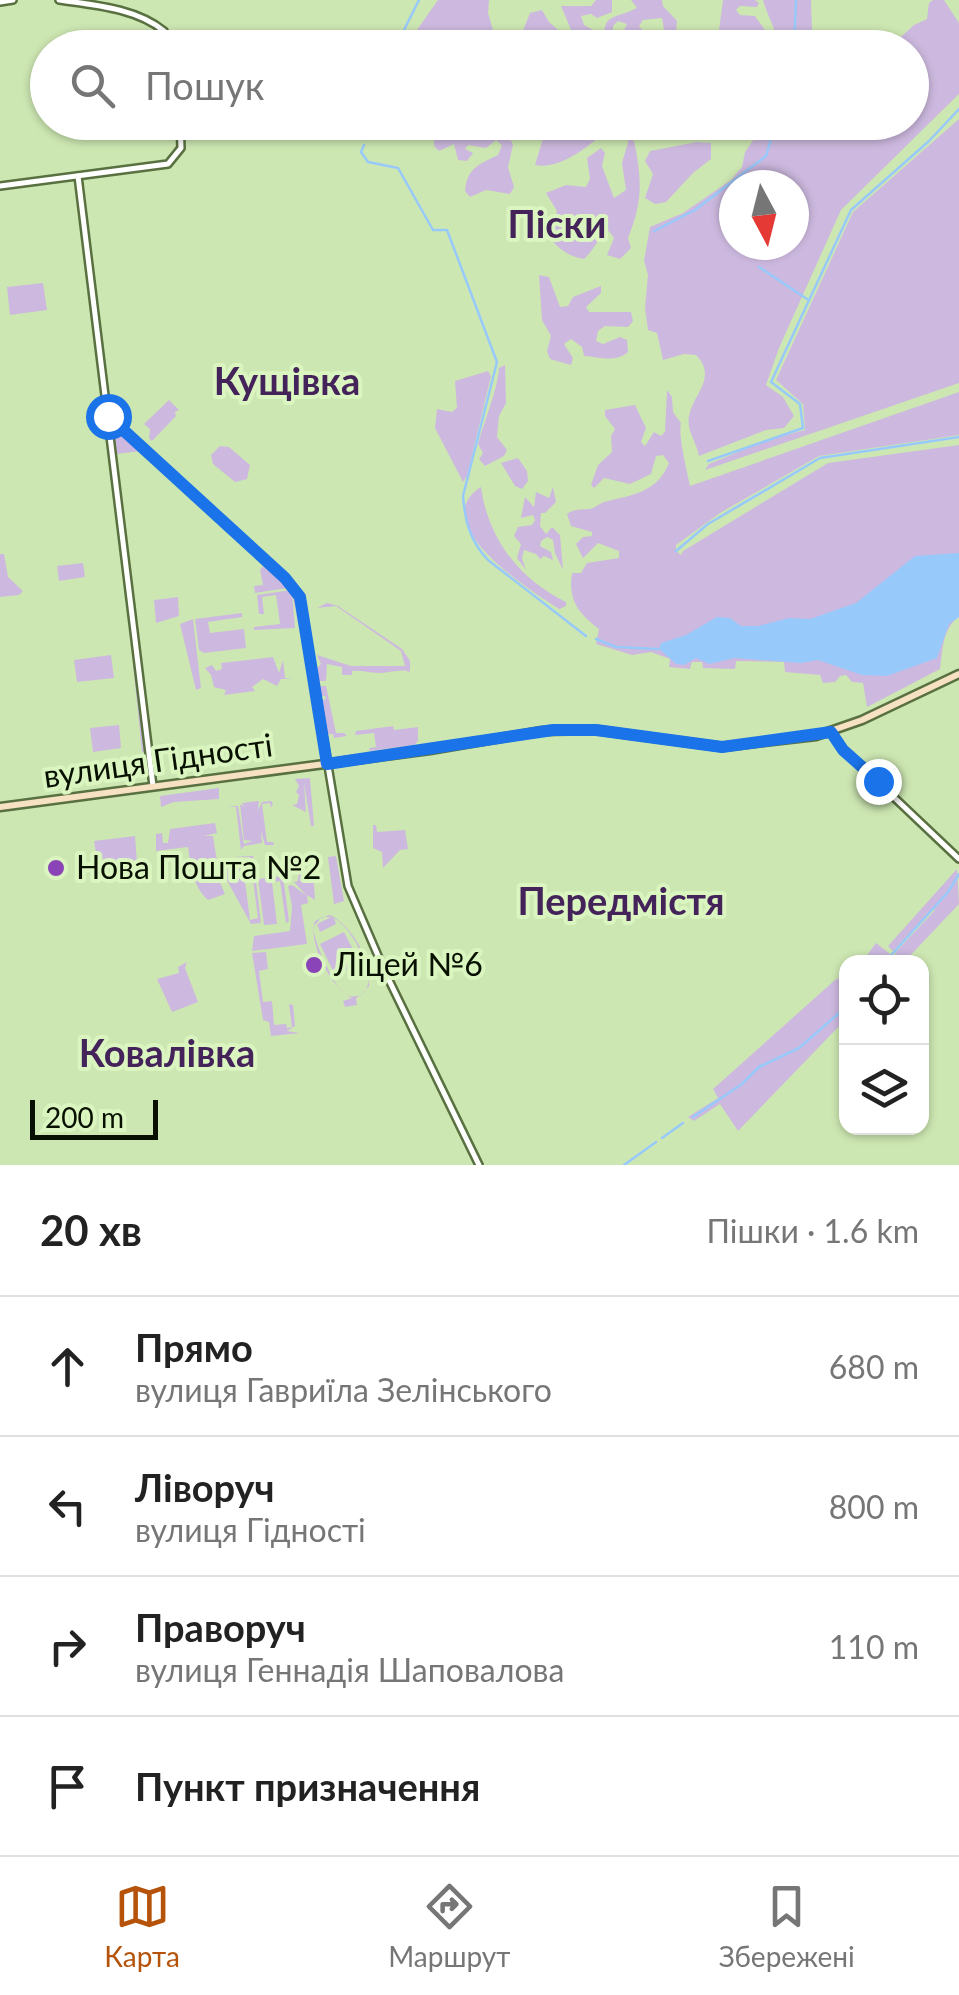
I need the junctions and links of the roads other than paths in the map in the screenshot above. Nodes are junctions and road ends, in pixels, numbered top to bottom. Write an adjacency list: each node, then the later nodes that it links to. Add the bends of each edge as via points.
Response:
1 (14, 0): 3 (street)
2 (59, 0): 4 (street, via 115,9)
3 (0, 2)
4 (162, 30)
5 (181, 140): 6 (street, via 168,164)
6 (78, 176): 7 (street); 8 (street)
7 (0, 186)
8 (108, 416): 11 (street, via 300,597); 12 (street)
9 (959, 674): 10 (main road, вулиця Гідності)
10 (831, 732): 11 (main road, вулиця Гідності, via 722,747 553,730); 14 (street)
11 (327, 764): 12 (main road, вулиця Гідності); 15 (street, via 352,900)
12 (154, 786): 13 (main road, вулиця Гідності)
13 (1, 806)
14 (959, 858)
15 (479, 1165)

